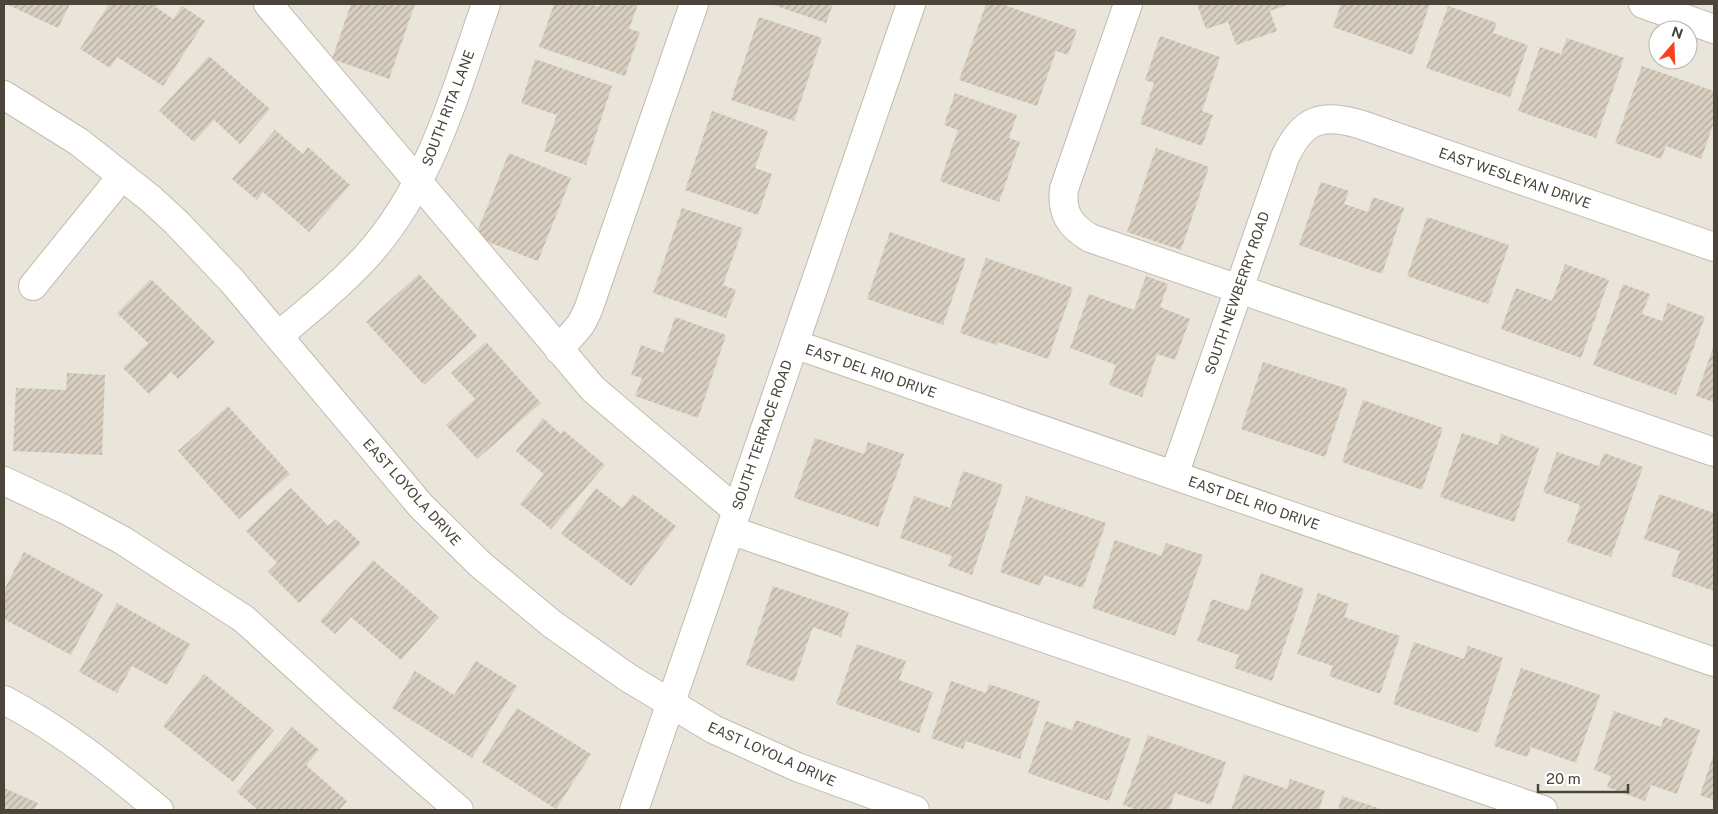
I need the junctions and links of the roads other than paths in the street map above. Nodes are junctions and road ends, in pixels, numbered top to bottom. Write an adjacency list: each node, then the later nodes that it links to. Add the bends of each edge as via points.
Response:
1 (268, 4): 11 (street)
2 (486, 4): 11 (street, SOUTH RITA LANE, via 442,132)
3 (694, 4): 17 (street, via 588,310 582,324)
4 (911, 4): 16 (street, SOUTH TERRACE ROAD)
5 (1128, 4): 14 (street, via 1064,189 1062,202 1066,217 1076,230 1090,238)
6 (1643, 4): 7 (street)
7 (1714, 29)
8 (4, 95): 10 (street, EAST LOYOLA DRIVE, via 79,142)
9 (1314, 120): 12 (street, EAST WESLEYAN DRIVE, via 1330,118 1362,125); 14 (street, SOUTH NEWBERRY ROAD, via 1291,143)
10 (122, 176): 13 (street); 15 (street, EAST LOYOLA DRIVE, via 151,198 206,252)
11 (419, 182): 15 (street, SOUTH RITA LANE, via 366,257); 17 (street)
12 (1714, 247)
13 (33, 286)
14 (1239, 289): 18 (street); 19 (street, SOUTH NEWBERRY ROAD)
15 (278, 336): 24 (street, EAST LOYOLA DRIVE, via 422,506 481,565 566,635)
16 (794, 344): 19 (street, EAST DEL RIO DRIVE); 21 (street, SOUTH TERRACE ROAD)
17 (559, 350): 21 (street, via 608,404)
18 (1714, 452)
19 (1174, 475): 22 (street, EAST DEL RIO DRIVE)
20 (4, 481): 26 (street, via 122,540 244,618)
21 (733, 520): 24 (street, SOUTH TERRACE ROAD); 29 (street)
22 (1714, 662)
23 (4, 700): 25 (street, via 84,751)
24 (670, 704): 27 (street, SOUTH TERRACE ROAD); 28 (street, EAST LOYOLA DRIVE, via 780,760)
25 (158, 810)
26 (459, 810)
27 (634, 810)
28 (915, 810)
29 (1543, 810)

